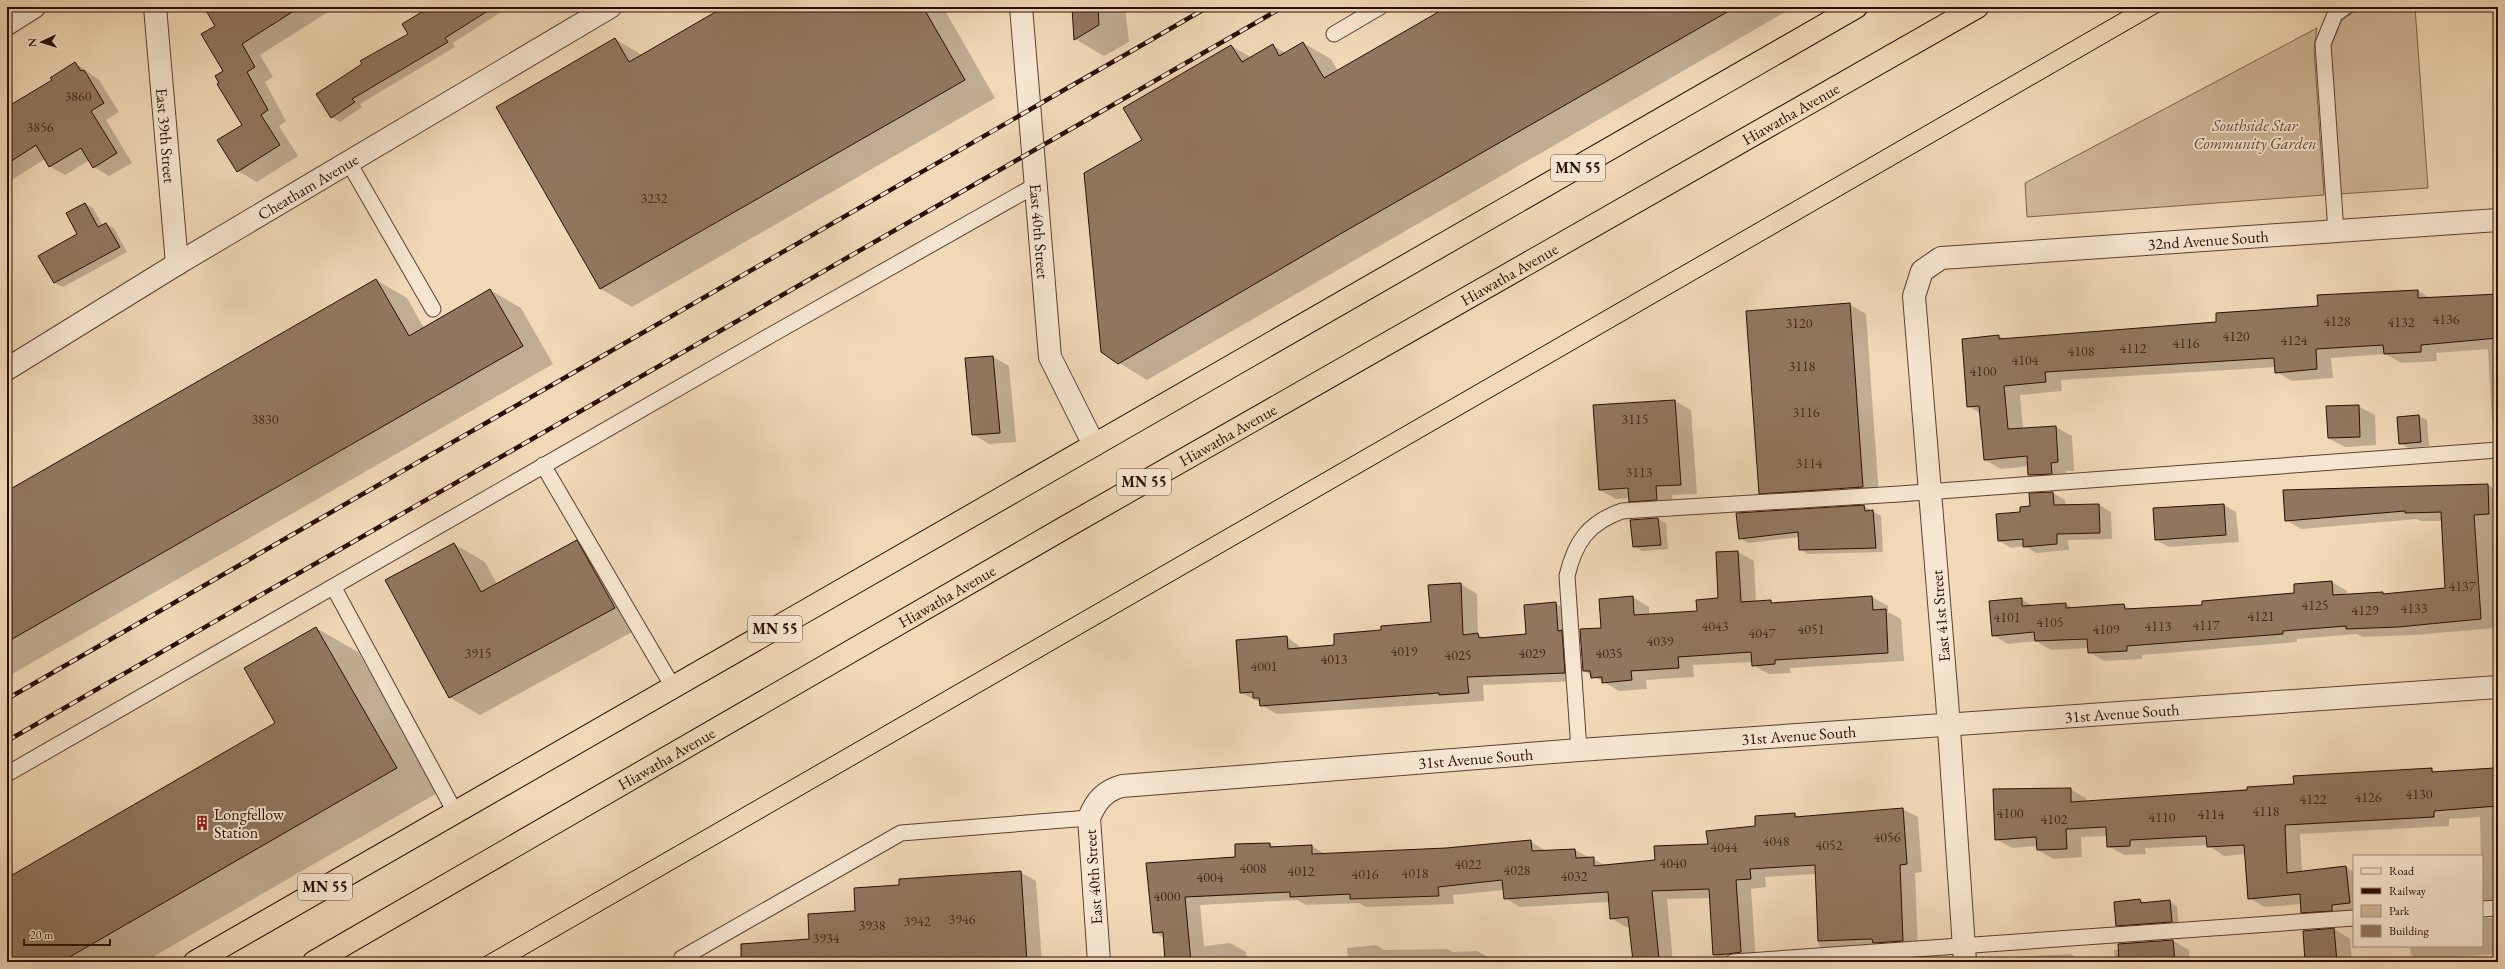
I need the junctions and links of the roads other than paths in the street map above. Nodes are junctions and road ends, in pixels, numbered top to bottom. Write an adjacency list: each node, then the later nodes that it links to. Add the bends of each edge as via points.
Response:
1 (34, 7): 9 (street)
2 (155, 7): 15 (street, East 39th Street)
3 (610, 7): 11 (street, Cheatham Avenue)
4 (1021, 7): 12 (street, East 40th Street)
5 (1380, 7): 10 (lane)
6 (1856, 7): 19 (highway, MN 55)
7 (1977, 7): 37 (highway, Hiawatha Avenue / MN 55, via 1064,528)
8 (2345, 7): 14 (lane, via 2335,14 2323,44)
9 (7, 24)
10 (1334, 34)
11 (349, 163): 15 (street, Cheatham Avenue); 17 (lane)
12 (1036, 186): 19 (street, East 40th Street, via 1050,357); 21 (lane)
13 (2498, 220): 14 (street, 32nd Avenue South)
14 (2336, 232): 16 (street, 32nd Avenue South, via 1941,258)
15 (177, 264): 18 (street, Cheatham Avenue)
16 (1922, 271): 22 (street, East 41st Street, via 1914,296)
17 (433, 309)
18 (7, 369)
19 (1094, 445): 24 (highway, MN 55)
20 (2498, 450): 22 (lane)
21 (543, 465): 23 (lane); 24 (lane)
22 (1930, 492): 26 (street, East 41st Street); 27 (lane, via 1622,511 1605,517 1590,528 1572,554 1567,576)
23 (334, 588): 28 (lane); 30 (lane)
24 (673, 687): 30 (highway, MN 55)
25 (2498, 687): 26 (street, 31st Avenue South)
26 (1948, 725): 27 (street, 31st Avenue South); 35 (street, East 41st Street)
27 (1579, 750): 29 (street, 31st Avenue South, via 1122,786 1111,789)
28 (7, 774)
29 (1102, 796): 31 (street, East 40th Street)
30 (455, 812): 36 (highway, MN 55)
31 (1089, 818): 38 (lane, via 901,833 682,958); 39 (street, East 40th Street)
32 (2498, 908): 33 (lane)
33 (2483, 909)
34 (2353, 918): 35 (lane)
35 (1964, 954): 40 (lane)
36 (195, 962)
37 (314, 962)
38 (682, 962)
39 (1099, 962)
40 (1733, 962)

